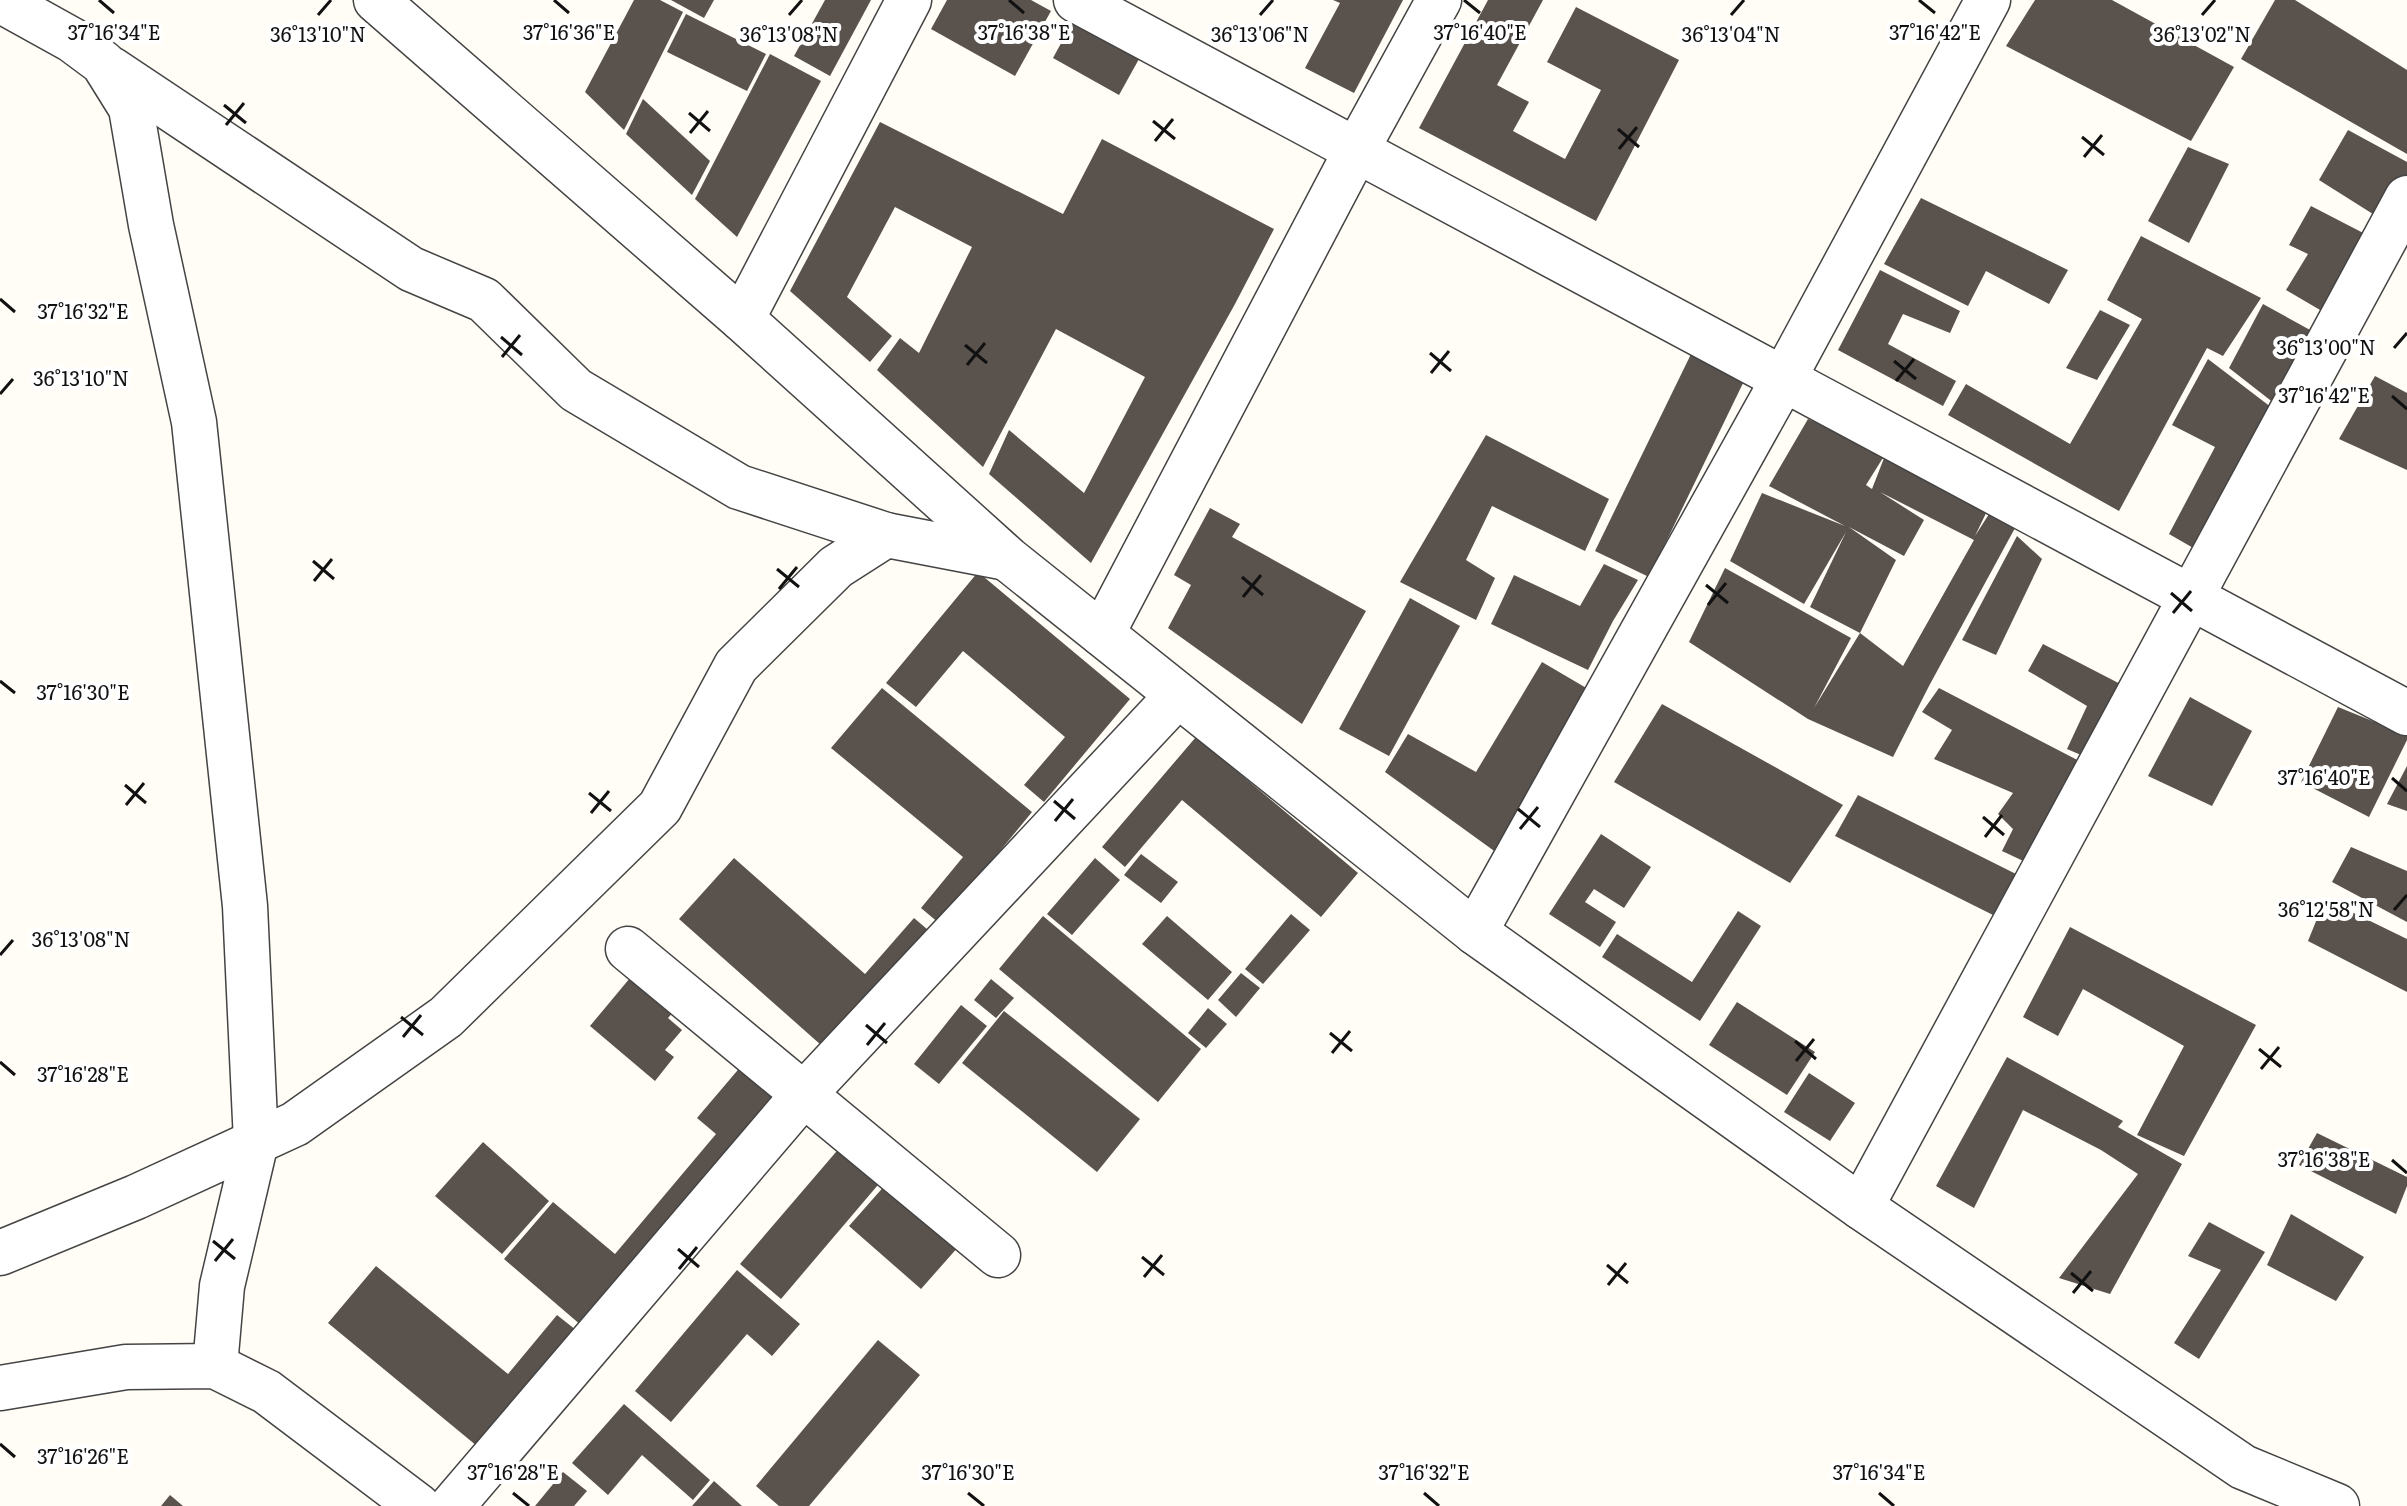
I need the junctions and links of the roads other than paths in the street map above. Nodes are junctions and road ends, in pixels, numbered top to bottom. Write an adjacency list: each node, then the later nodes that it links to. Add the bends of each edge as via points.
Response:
1 (0, 0): 7 (street)
2 (376, 0): 10 (street)
3 (909, 0): 10 (street)
4 (1076, 0): 8 (street)
5 (1439, 0): 8 (street)
6 (1988, 0): 11 (street)
7 (103, 63): 12 (street, via 411,269 484,300 576,390 739,487); 21 (street, via 131,108 194,422 245,906)
8 (1356, 151): 11 (street); 15 (street)
9 (2407, 198): 14 (street)
10 (742, 319): 13 (street)
11 (1784, 378): 14 (street); 18 (street)
12 (886, 535): 13 (street); 21 (street, via 836,567 736,666 660,807 446,1017 295,1124)
13 (1008, 559): 15 (street)
14 (2190, 596): 17 (street); 22 (street)
15 (1102, 634): 16 (street)
16 (1177, 696): 18 (street); 20 (street)
17 (2407, 713)
18 (1475, 932): 22 (street)
19 (628, 949): 20 (street)
20 (804, 1094): 24 (street); 28 (street)
21 (256, 1142): 23 (street); 25 (street, via 222,1286)
22 (1861, 1207): 29 (street, via 2243,1467)
23 (0, 1253)
24 (998, 1255)
25 (215, 1366): 26 (street, via 126,1367); 27 (street, via 267,1392)
26 (0, 1388)
27 (418, 1506)
28 (452, 1506)
29 (2337, 1506)

